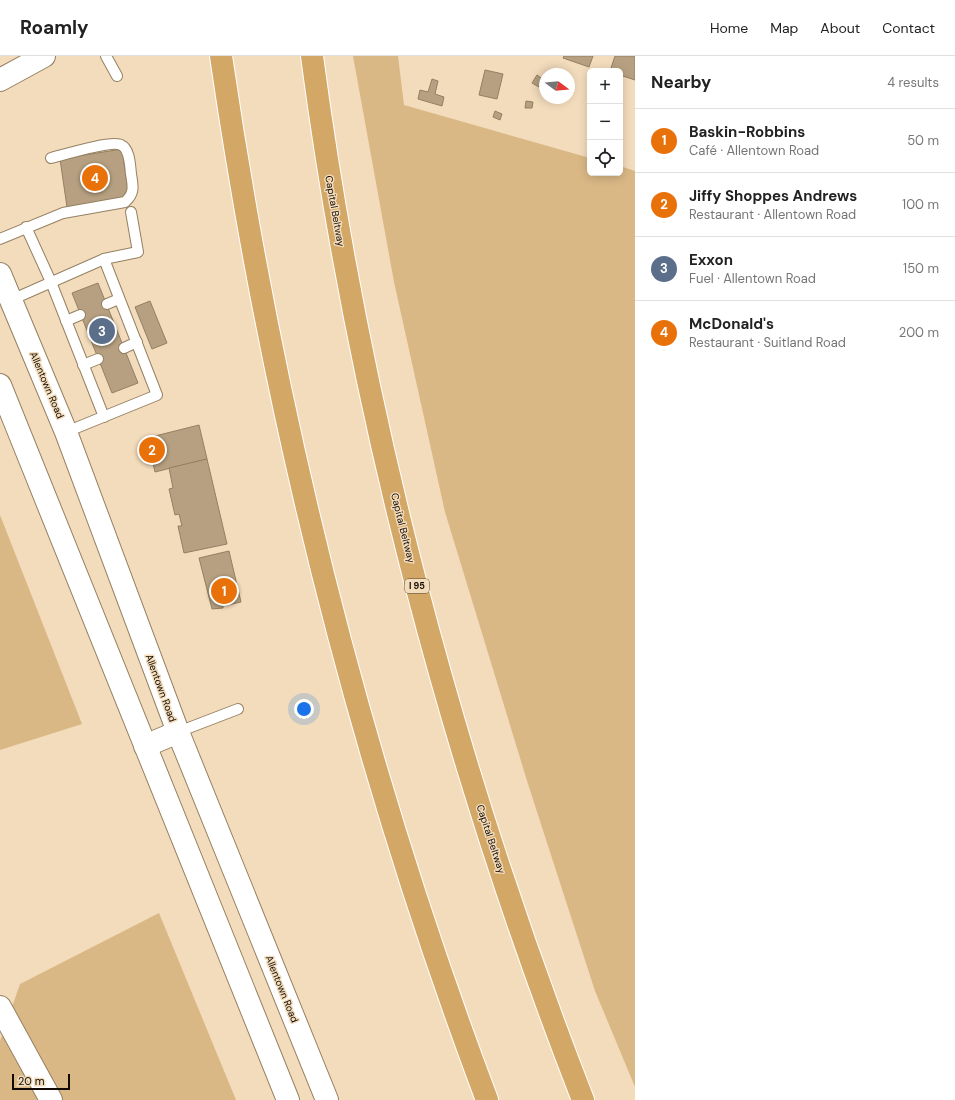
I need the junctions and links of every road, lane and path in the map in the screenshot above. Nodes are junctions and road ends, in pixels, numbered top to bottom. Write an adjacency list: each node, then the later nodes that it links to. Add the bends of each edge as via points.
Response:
1 (44, 56): 6 (main road)
2 (106, 56): 5 (lane)
3 (221, 56): 33 (highway, via 236,160 264,314 295,461 332,610 375,767 420,913)
4 (312, 56): 34 (highway, Capital Beltway / I 95, via 325,152 352,299 382,445 421,599 463,753 510,898)
5 (117, 76)
6 (0, 80)
7 (51, 158): 9 (lane, via 101,146 121,145 126,149 129,162 133,190 131,197 125,202 63,213)
8 (131, 212): 11 (lane, via 138,252)
9 (29, 226): 10 (lane); 13 (lane)
10 (0, 239)
11 (104, 259): 13 (lane); 14 (lane)
12 (0, 274): 15 (main road, Allentown Road)
13 (51, 282): 15 (lane); 18 (lane)
14 (119, 299): 16 (lane); 19 (lane)
15 (11, 300): 25 (main road, Allentown Road)
16 (107, 304)
17 (80, 315): 18 (lane)
18 (66, 321): 22 (lane)
19 (137, 342): 20 (lane); 24 (lane, via 157,395)
20 (124, 348)
21 (98, 359): 22 (lane)
22 (83, 365): 24 (lane)
23 (0, 385): 28 (main road)
24 (104, 417): 25 (lane)
25 (66, 432): 27 (main road, Allentown Road)
26 (238, 709): 27 (lane)
27 (178, 732): 28 (main road); 32 (main road, Allentown Road)
28 (145, 746): 31 (main road)
29 (0, 1007): 30 (main road)
30 (51, 1100)
31 (288, 1100)
32 (327, 1100)
33 (487, 1100)
34 (583, 1100)

